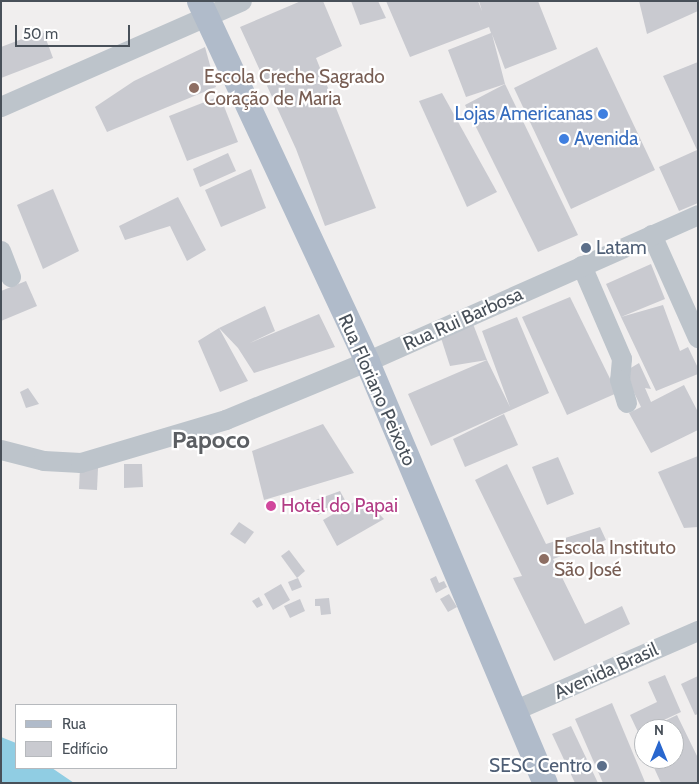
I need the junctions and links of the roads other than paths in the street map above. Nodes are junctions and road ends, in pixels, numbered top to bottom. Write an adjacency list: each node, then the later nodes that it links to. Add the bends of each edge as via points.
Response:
1 (242, 1): 2 (street)
2 (202, 9): 3 (street); 10 (main road, Rua Floriano Peixoto)
3 (1, 107)
4 (698, 215): 5 (street, Rua Rui Barbosa)
5 (652, 235): 7 (street, Rua Rui Barbosa); 9 (street)
6 (1, 251): 8 (street)
7 (582, 266): 10 (street, Rua Rui Barbosa); 11 (street, via 622,359 620,380)
8 (11, 277)
9 (698, 338)
10 (366, 362): 12 (street, Rua Rui Barbosa, via 226,420 81,463 44,461); 14 (main road, Rua Floriano Peixoto)
11 (627, 403)
12 (1, 450)
13 (698, 631): 14 (street, Avenida Brasil)
14 (514, 711): 15 (main road, Rua Floriano Peixoto)
15 (545, 783)

